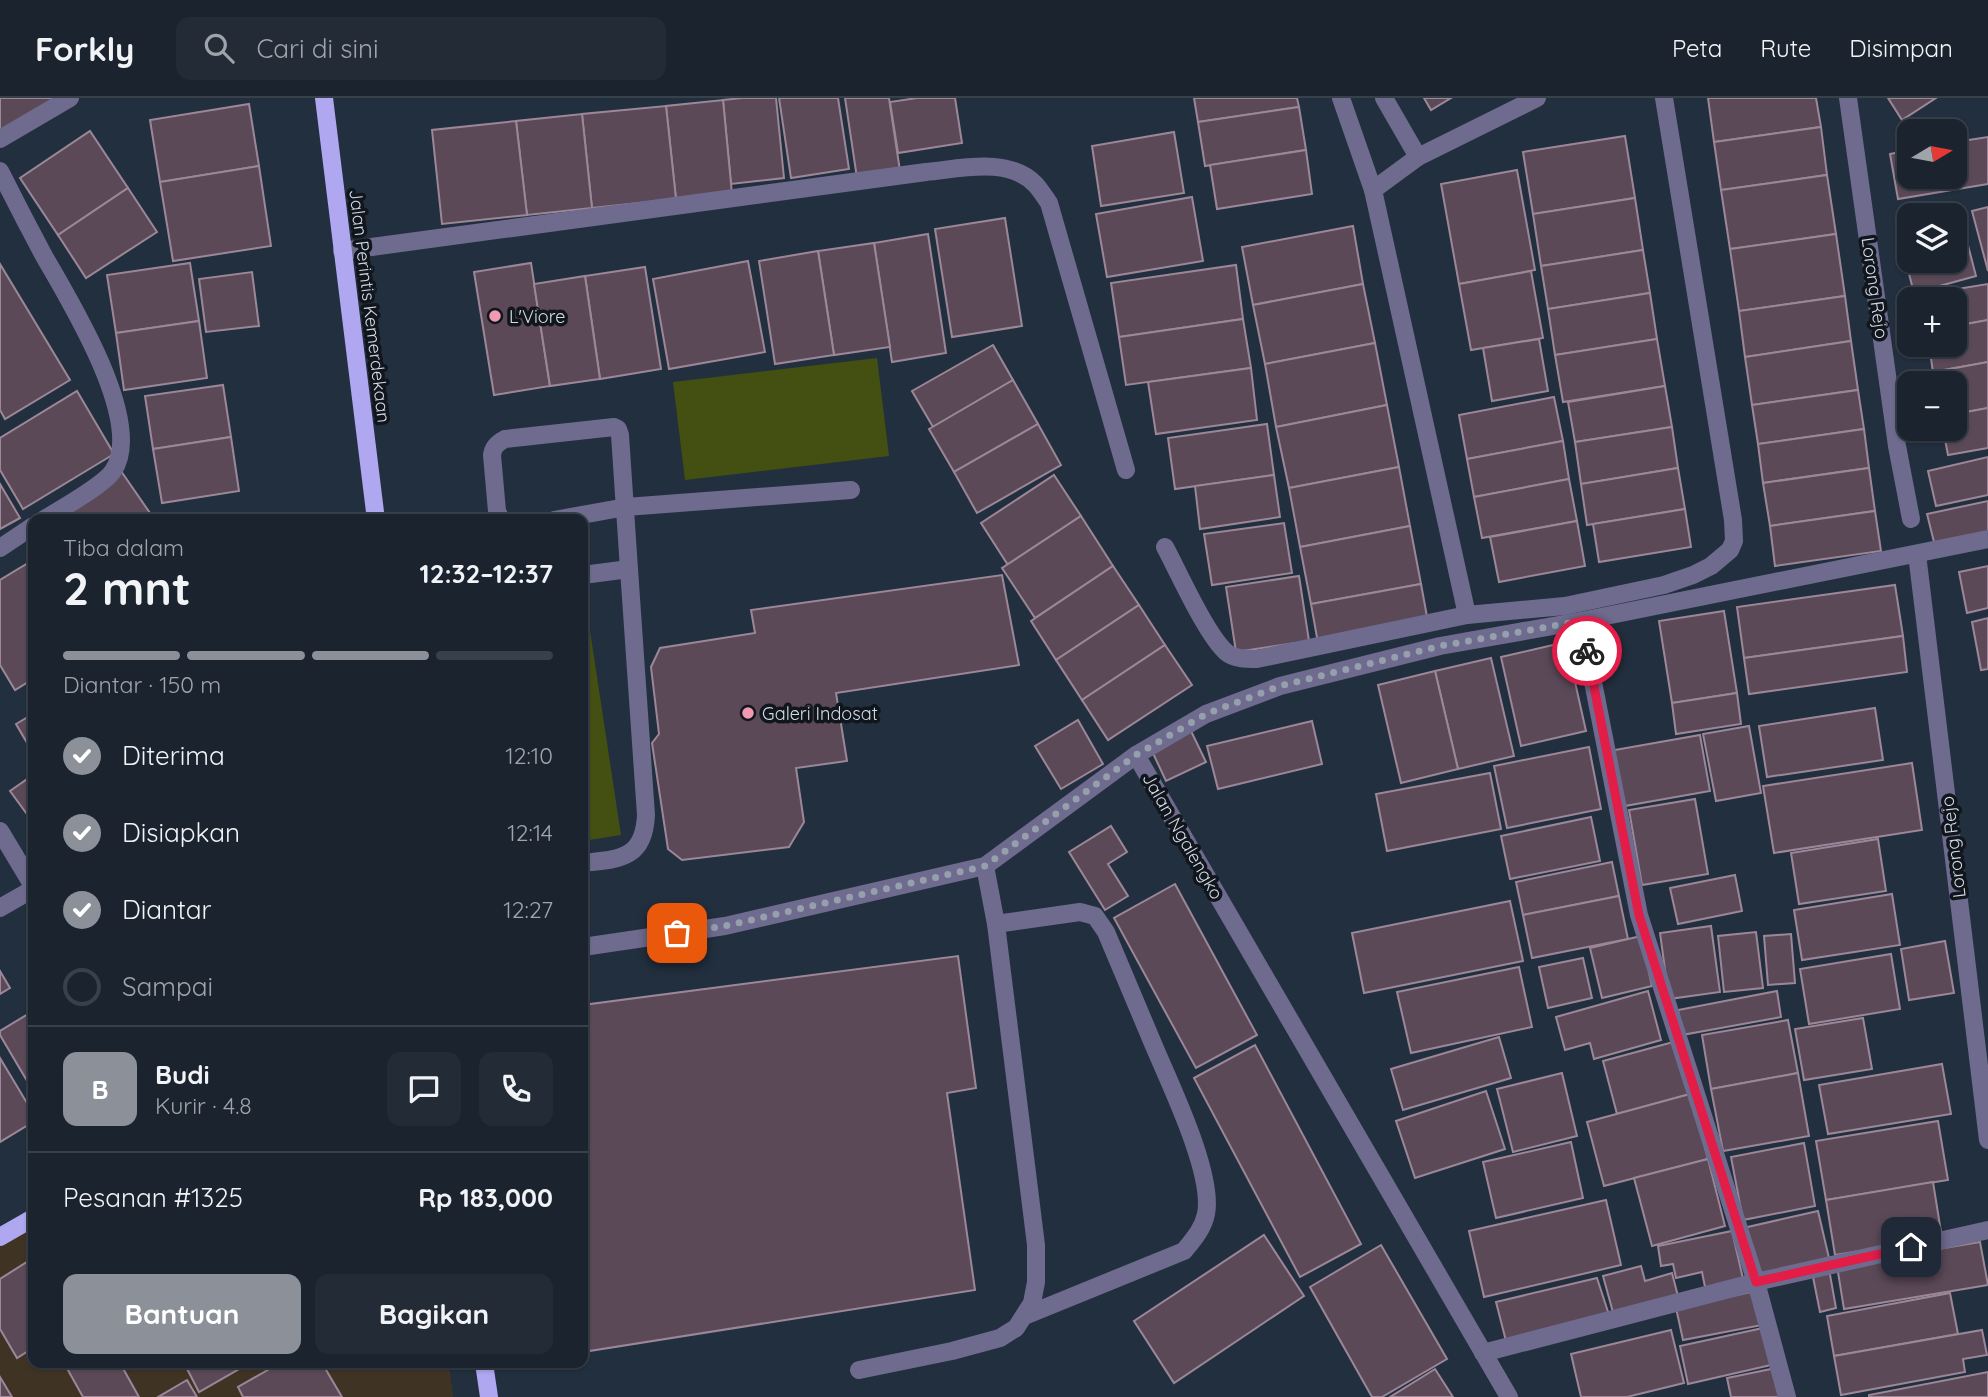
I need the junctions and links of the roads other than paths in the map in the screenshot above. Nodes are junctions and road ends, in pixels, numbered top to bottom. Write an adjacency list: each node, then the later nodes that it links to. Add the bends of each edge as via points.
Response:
1 (69, 98): 8 (street)
2 (324, 98): 12 (main road, Jalan Perintis Kemerdekaan)
3 (1342, 98): 11 (street)
4 (1384, 98): 9 (street)
5 (1537, 98): 9 (street)
6 (1664, 98): 28 (street, via 1733,520 1730,550 1711,566 1664,584 1565,606)
7 (1848, 98): 20 (street, Lorong Rejo)
8 (0, 139)
9 (1418, 157): 11 (street)
10 (0, 171): 16 (street, via 81,318 118,412 118,461 111,474)
11 (1373, 190): 28 (street)
12 (342, 251): 13 (street, via 926,172 989,166 1017,172 1035,184 1049,203); 17 (main road, Jalan Perintis Kemerdekaan)
13 (1126, 470)
14 (851, 490): 15 (street)
15 (625, 507): 18 (street, via 620,435 618,429 608,427 498,443 492,456); 19 (street); 26 (street)
16 (52, 514)
17 (375, 514)
18 (499, 514)
19 (587, 514)
20 (1911, 519)
21 (28, 529): 24 (street)
22 (1988, 539): 25 (street)
23 (1165, 547): 28 (street, via 1215,639 1240,659)
24 (0, 548)
25 (1917, 554): 29 (street); 39 (street, Lorong Rejo)
26 (629, 569): 27 (street); 32 (street, via 645,832 637,847 620,858)
27 (588, 574)
28 (1467, 615)
29 (1581, 621): 30 (street, via 1440,646 1280,686 1206,714); 44 (street, via 1639,915)
30 (1136, 755): 33 (street, Jalan Ngalengko); 46 (street, Jalan Ngalengko)
31 (0, 831): 34 (street)
32 (588, 862)
33 (985, 866): 37 (street); 38 (street, Jalan Ngalengko, via 725,926)
34 (28, 879)
35 (28, 891): 36 (street)
36 (0, 908)
37 (996, 924): 45 (street, via 1036,1245 1037,1282); 45 (street, via 1080,912 1095,916 1106,932 1176,1099 1206,1192 1200,1231 1184,1251)
38 (588, 946)
39 (1983, 1064): 40 (street, Lorong Rejo)
40 (1988, 1140)
41 (28, 1221): 43 (main road)
42 (1988, 1230): 44 (street)
43 (0, 1237)
44 (1756, 1282): 46 (street); 51 (street)
45 (1027, 1315): 48 (street, via 1000,1338)
46 (1483, 1353): 50 (street, Jalan Ngalengko)
47 (485, 1368): 49 (main road)
48 (859, 1370)
49 (489, 1397)
50 (1509, 1397)
51 (1787, 1397)

